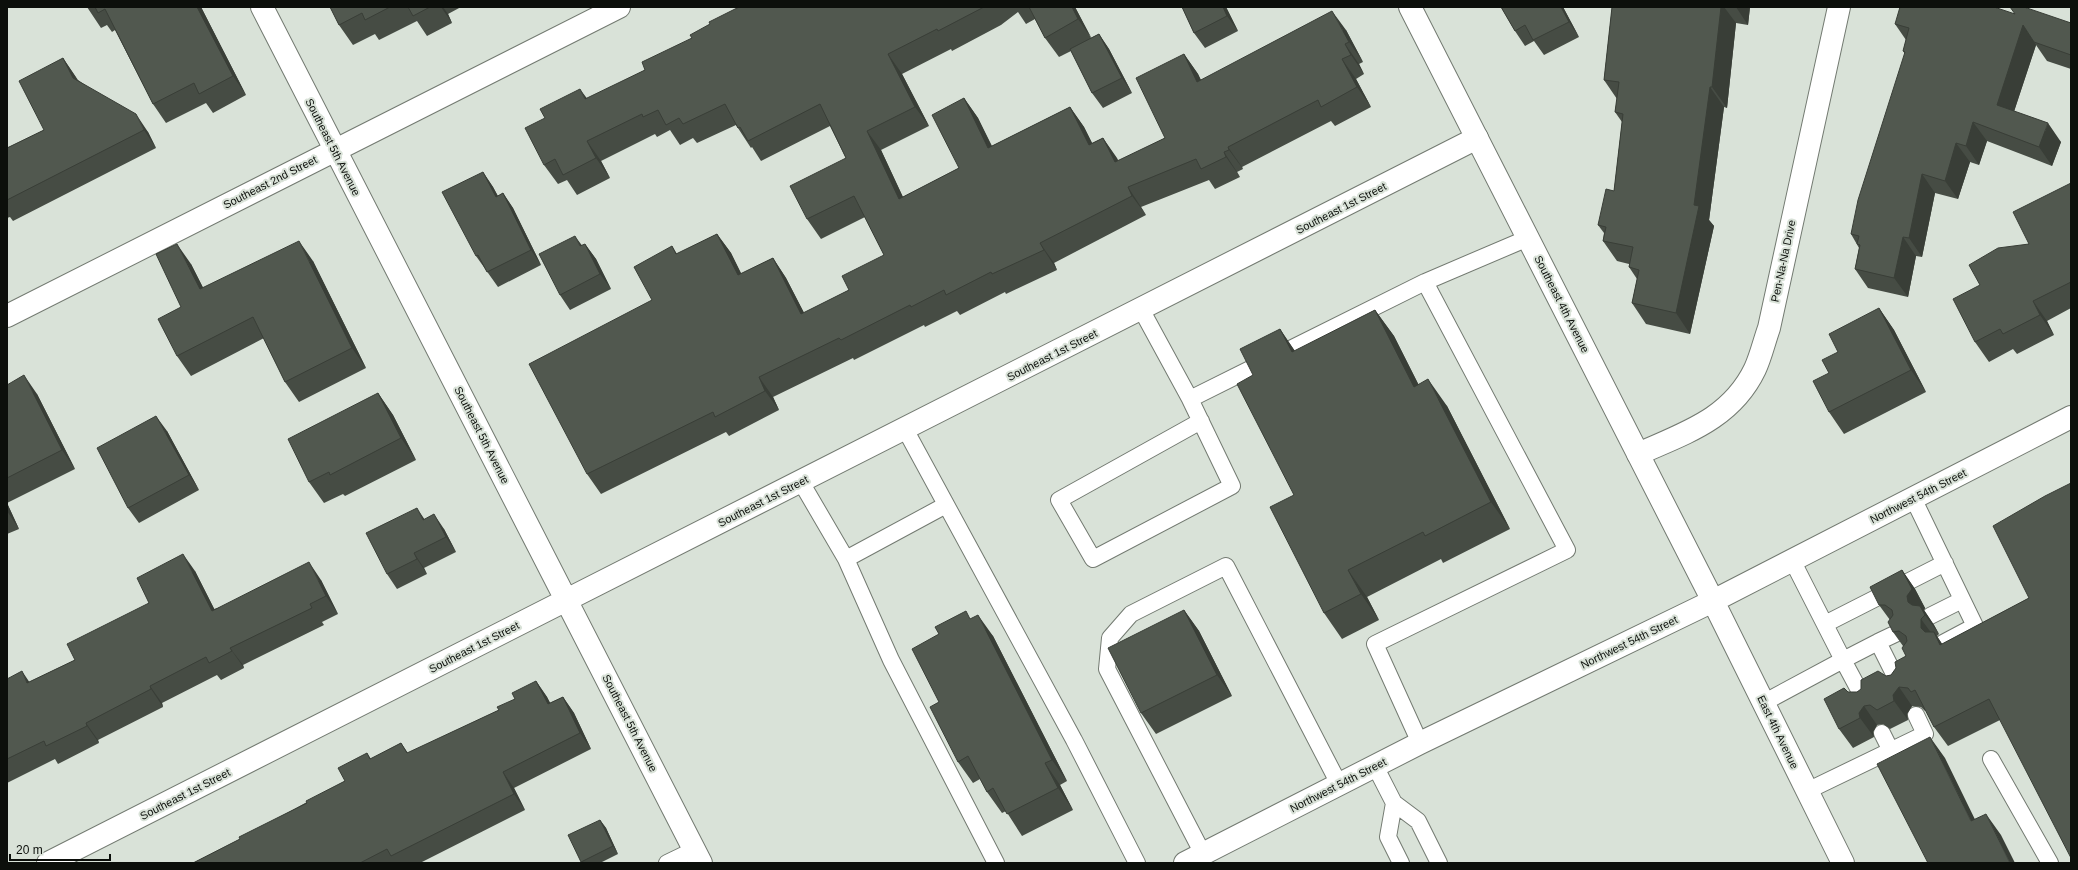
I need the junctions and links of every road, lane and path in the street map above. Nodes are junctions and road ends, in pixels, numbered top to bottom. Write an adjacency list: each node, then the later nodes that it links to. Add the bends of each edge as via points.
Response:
1 (262, 7): 6 (street, Southeast 5th Avenue)
2 (619, 7): 6 (street, Southeast 2nd Street)
3 (1410, 7): 5 (street, Southeast 4th Avenue)
4 (1839, 7): 15 (street, Pen-Na-Na Drive, via 1771,316 1755,368 1737,397 1716,416)
5 (1477, 138): 7 (street, Southeast 4th Avenue); 9 (street, Southeast 1st Street)
6 (335, 150): 10 (street, Southeast 2nd Street); 22 (street, Southeast 5th Avenue)
7 (1528, 238): 8 (lane); 15 (street, Southeast 4th Avenue)
8 (1425, 282): 11 (lane); 36 (lane, via 1567,550 1375,644)
9 (1141, 309): 11 (lane); 14 (street, Southeast 1st Street)
10 (7, 316)
11 (1190, 399): 13 (lane)
12 (2071, 417): 17 (street, Northwest 54th Street)
13 (1201, 421): 13 (lane, via 1232,486 1093,559 1060,500)
14 (905, 429): 16 (street, Southeast 1st Street); 18 (lane)
15 (1638, 454): 24 (street, Southeast 4th Avenue)
16 (802, 482): 19 (lane); 22 (street, Southeast 1st Street)
17 (1914, 498): 20 (street, Northwest 54th Street); 21 (lane)
18 (946, 505): 19 (lane); 48 (lane, via 1074,740)
19 (846, 559): 47 (lane, via 891,660)
20 (1792, 560): 24 (street, Northwest 54th Street); 26 (lane)
21 (1945, 564): 23 (lane); 26 (lane)
22 (567, 600): 43 (street, Southeast 5th Avenue); 45 (street, Southeast 1st Street)
23 (1962, 600): 25 (lane); 29 (lane, via 1975,626)
24 (1713, 601): 32 (street, East 4th Avenue); 36 (street, Northwest 54th Street)
25 (1930, 616)
26 (1825, 624): 30 (lane)
27 (1897, 633): 28 (lane)
28 (1878, 642): 30 (lane); 31 (lane, via 1898,665)
29 (1943, 643)
30 (1843, 660): 32 (lane); 33 (lane)
31 (1900, 686)
32 (1763, 703): 41 (street, East 4th Avenue)
33 (1866, 703)
34 (1916, 715): 37 (lane, via 1926,734)
35 (1882, 733): 37 (lane)
36 (1420, 742): 39 (street, Northwest 54th Street)
37 (1891, 751): 41 (lane)
38 (1991, 759): 52 (lane)
39 (1375, 766): 40 (street, Northwest 54th Street); 42 (lane)
40 (1339, 784): 44 (street, Northwest 54th Street); 44 (lane, via 1226,566 1131,614 1110,638 1107,669)
41 (1807, 791): 51 (street, East 4th Avenue)
42 (1394, 803): 49 (lane, via 1388,837); 50 (lane, via 1418,821)
43 (698, 856): 46 (lane)
44 (1194, 858)
45 (48, 863)
46 (667, 863)
47 (996, 863)
48 (1137, 863)
49 (1401, 863)
50 (1439, 863)
51 (1843, 863)
52 (2050, 863)

